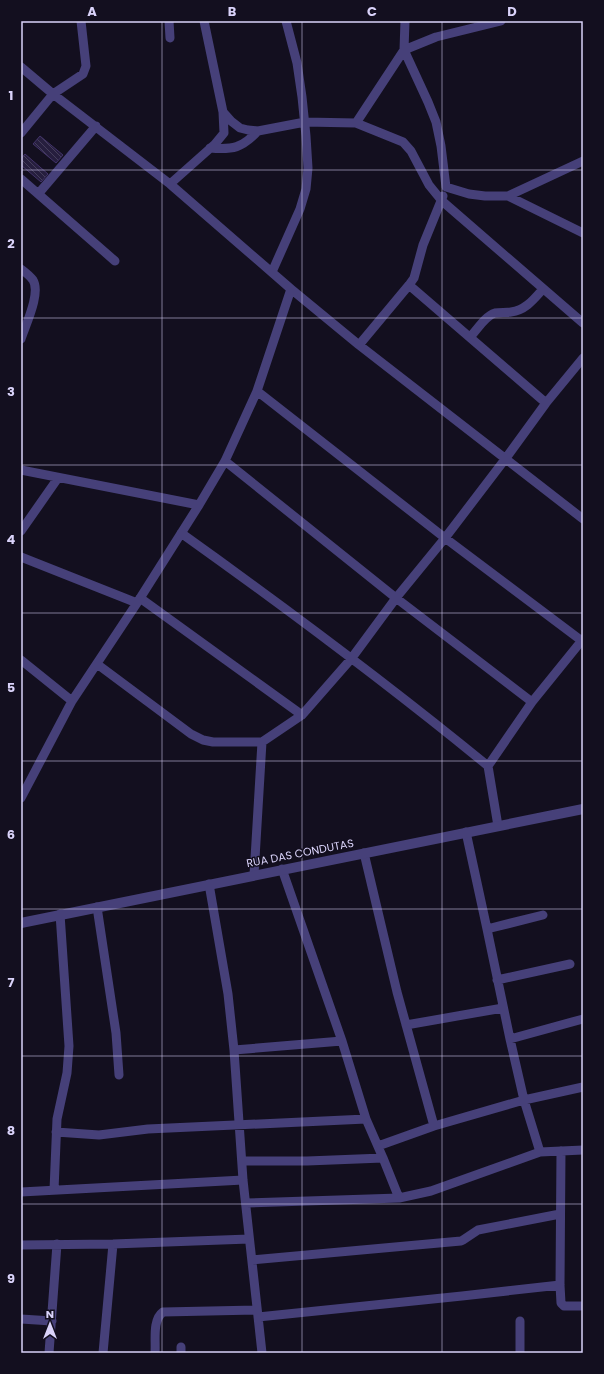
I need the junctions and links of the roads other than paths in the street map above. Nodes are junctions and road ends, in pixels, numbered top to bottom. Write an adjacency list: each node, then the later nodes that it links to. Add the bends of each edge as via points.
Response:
1 (81, 21): 10 (street, via 86,66 83,74)
2 (169, 21): 7 (street)
3 (204, 21): 11 (street)
4 (286, 21): 12 (street, via 297,63)
5 (405, 21): 8 (street)
6 (501, 21): 8 (street, via 436,37)
7 (170, 38)
8 (404, 50): 13 (street); 21 (street, via 436,122)
9 (21, 67): 10 (street)
10 (54, 94): 14 (street); 16 (street)
11 (223, 112): 15 (street, via 240,128); 17 (street, via 224,133)
12 (305, 122): 13 (street); 15 (street); 28 (street, via 308,168 306,189 300,209)
13 (356, 123): 24 (street, via 403,142 411,151 429,185)
14 (96, 126): 20 (street); 22 (street)
15 (258, 131): 17 (street, via 250,140 234,149)
16 (21, 133)
17 (210, 148): 20 (street)
18 (583, 161): 23 (street)
19 (21, 179): 22 (street)
20 (170, 184): 28 (street)
21 (446, 187): 23 (street, via 469,194); 24 (street)
22 (39, 193): 26 (street)
23 (508, 196): 25 (street)
24 (442, 201): 29 (street, via 423,245 414,278); 31 (street)
25 (583, 233)
26 (115, 261)
27 (21, 269): 34 (street, via 36,286 35,298)
28 (272, 272): 30 (street)
29 (409, 285): 33 (street); 35 (street)
30 (291, 289): 35 (street); 37 (street)
31 (543, 289): 32 (street); 33 (street, via 524,308 495,313)
32 (583, 323)
33 (470, 337): 38 (street)
34 (21, 339)
35 (359, 345): 39 (street)
36 (583, 358): 38 (street)
37 (257, 391): 40 (street); 47 (street)
38 (546, 403): 39 (street)
39 (506, 458): 44 (street); 47 (street)
40 (225, 461): 43 (street); 49 (street)
41 (21, 470): 42 (street)
42 (58, 478): 43 (street); 45 (street)
43 (199, 505): 46 (street)
44 (582, 517)
45 (21, 531)
46 (182, 533): 50 (street); 52 (street)
47 (446, 538): 49 (street); 51 (street)
48 (21, 557): 50 (street)
49 (396, 598): 52 (street); 56 (street)
50 (138, 601): 54 (street); 57 (street)
51 (582, 640): 56 (street)
52 (351, 659): 57 (street); 59 (street)
53 (21, 660): 55 (street)
54 (97, 664): 55 (street); 58 (street, via 191,734 203,740)
55 (72, 701): 60 (street)
56 (532, 702): 59 (street)
57 (302, 715): 58 (street)
58 (262, 742): 66 (street)
59 (488, 766): 62 (street)
60 (21, 798)
61 (583, 809): 62 (street, RUA DAS CONDUTAS)
62 (498, 826): 63 (street, RUA DAS CONDUTAS)
63 (466, 832): 64 (street, RUA DAS CONDUTAS); 72 (street)
64 (364, 853): 65 (street, RUA DAS CONDUTAS); 77 (street)
65 (282, 869): 66 (street, RUA DAS CONDUTAS); 79 (street)
66 (254, 875): 67 (street, RUA DAS CONDUTAS)
67 (209, 884): 68 (street, RUA DAS CONDUTAS); 80 (street, via 228,994)
68 (97, 907): 69 (street, RUA DAS CONDUTAS); 81 (street, via 116,1033)
69 (60, 914): 71 (street, RUA DAS CONDUTAS); 87 (street, via 69,1046 67,1073)
70 (543, 915): 72 (street)
71 (21, 923)
72 (488, 929): 74 (street)
73 (570, 964): 74 (street)
74 (497, 980): 75 (street)
75 (502, 1008): 77 (street); 78 (street)
76 (583, 1019): 78 (street)
77 (406, 1025): 86 (street)
78 (510, 1039): 83 (street)
79 (342, 1041): 80 (street); 84 (street)
80 (234, 1050): 85 (street)
81 (119, 1075)
82 (583, 1087): 83 (street)
83 (524, 1100): 86 (street); 91 (street)
84 (366, 1118): 85 (street); 88 (street)
85 (239, 1125): 87 (street, via 99,1134); 93 (street)
86 (434, 1126): 88 (street)
87 (56, 1132): 95 (street)
88 (378, 1146): 92 (street)
89 (583, 1150): 90 (street)
90 (561, 1151): 91 (street); 99 (street)
91 (540, 1152): 97 (street, via 431,1191)
92 (383, 1158): 93 (street); 97 (street)
93 (242, 1161): 94 (street)
94 (243, 1180): 95 (street); 98 (street)
95 (54, 1190): 96 (street)
96 (21, 1192)
97 (399, 1198): 98 (street)
98 (246, 1203): 100 (street)
99 (560, 1214): 104 (street, via 478,1230 464,1240); 105 (street)
100 (249, 1239): 102 (street); 104 (street)
101 (57, 1244): 102 (street); 103 (street); 109 (street)
102 (113, 1244): 112 (street)
103 (21, 1245)
104 (252, 1260): 107 (street)
105 (560, 1285): 106 (street, via 561,1303 564,1306); 107 (street)
106 (583, 1306)
107 (258, 1313): 113 (street, via 163,1312 156,1321); 114 (street)
108 (21, 1319): 109 (street)
109 (52, 1321): 111 (street)
110 (520, 1321): 115 (street)
111 (49, 1353)
112 (103, 1353)
113 (155, 1353)
114 (262, 1353)
115 (520, 1353)

